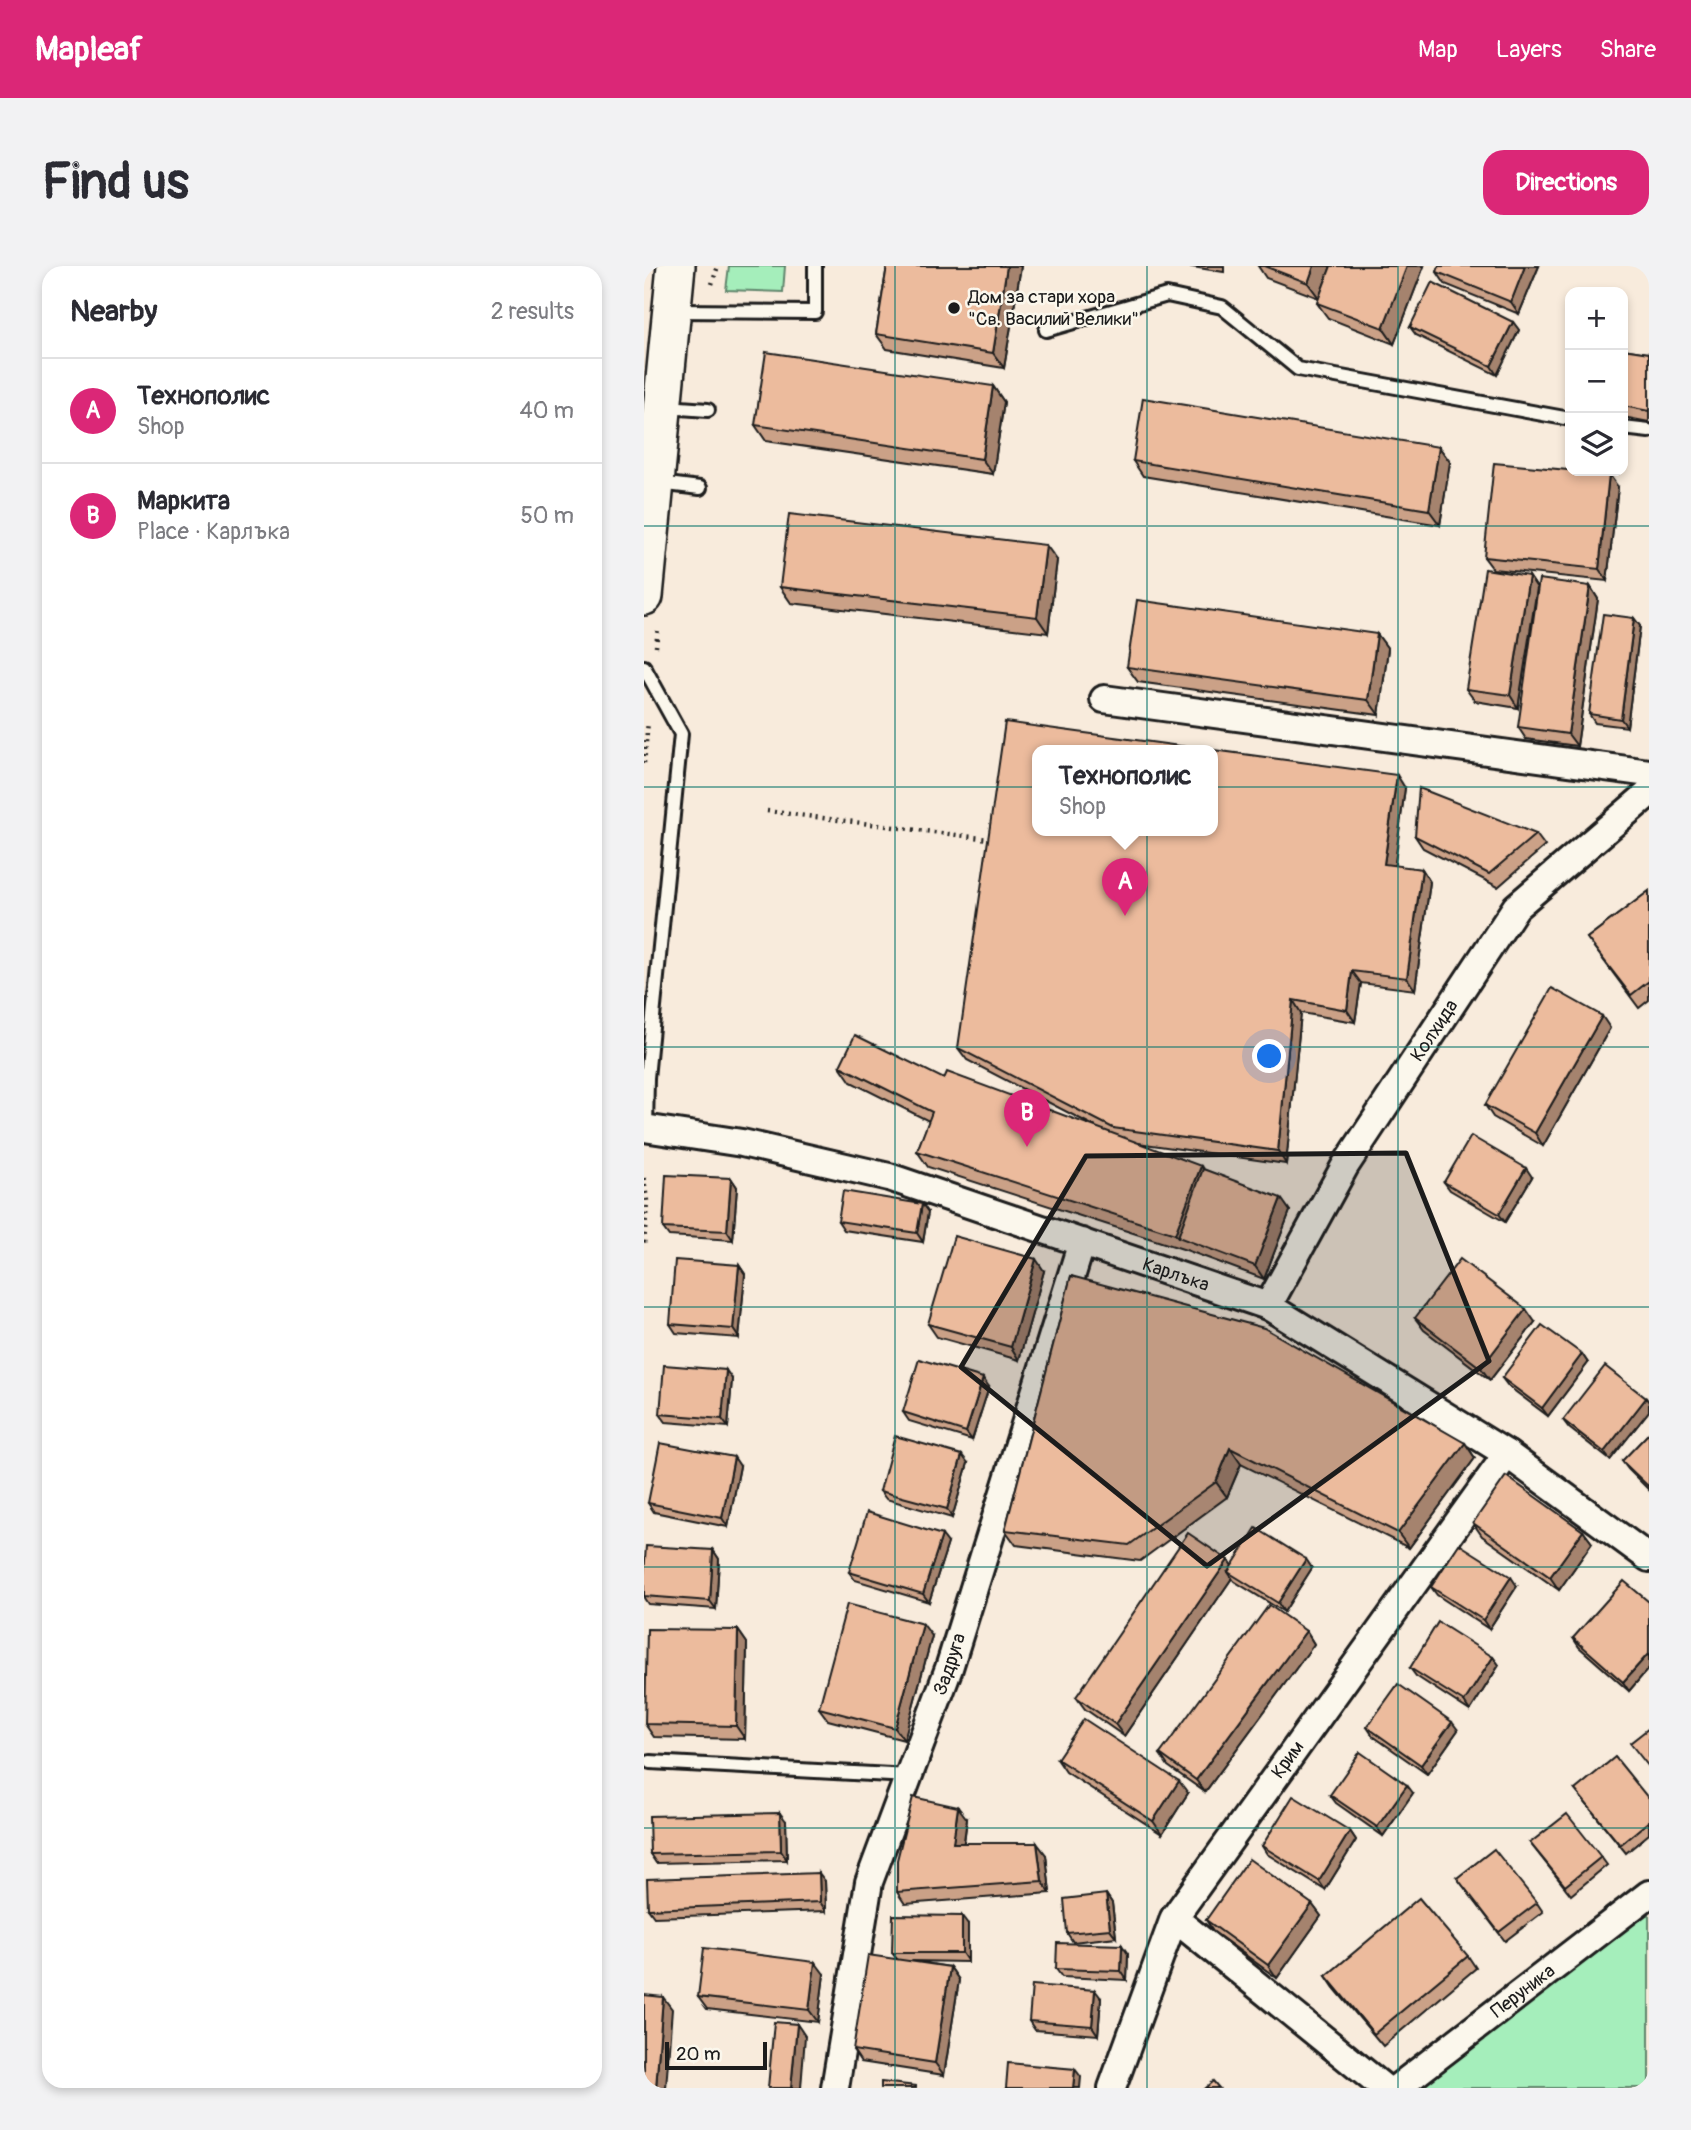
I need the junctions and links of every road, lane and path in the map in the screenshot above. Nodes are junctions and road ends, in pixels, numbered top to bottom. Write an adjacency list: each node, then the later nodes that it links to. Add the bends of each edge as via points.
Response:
1 (676, 266): 3 (main road)
2 (815, 266): 3 (lane, via 815,312)
3 (671, 311): 5 (main road)
4 (1046, 330): 7 (lane, via 1167,295 1222,307 1298,369)
5 (662, 407): 6 (lane); 10 (main road)
6 (708, 410)
7 (1565, 418)
8 (1628, 429): 9 (lane)
9 (1649, 431)
10 (655, 483): 11 (lane); 12 (main road)
11 (700, 488)
12 (644, 596)
13 (644, 667): 19 (lane, via 681,734)
14 (1104, 699): 15 (street)
15 (1649, 773)
16 (1649, 793): 23 (street, Колхида, via 1516,907 1345,1166)
17 (767, 811): 18 (path)
18 (989, 839)
19 (645, 1128): 21 (street, Карлъка, via 741,1143 889,1177)
20 (644, 1178): 22 (path, via 648,1201)
21 (1082, 1242): 23 (street, Карлъка); 27 (street, Задруга, via 949,1668)
22 (644, 1245)
23 (1268, 1306): 24 (street, Карлъка)
24 (1507, 1454): 25 (street, Карлъка); 29 (street, Крим)
25 (1649, 1558)
26 (650, 1762): 27 (lane)
27 (909, 1776): 30 (street, Задруга, via 869,1882)
28 (1649, 1894): 33 (street, Перуника)
29 (1174, 1918): 31 (street, Крим); 32 (street)
30 (835, 2088)
31 (1112, 2088)
32 (1384, 2088)
33 (1397, 2088)

